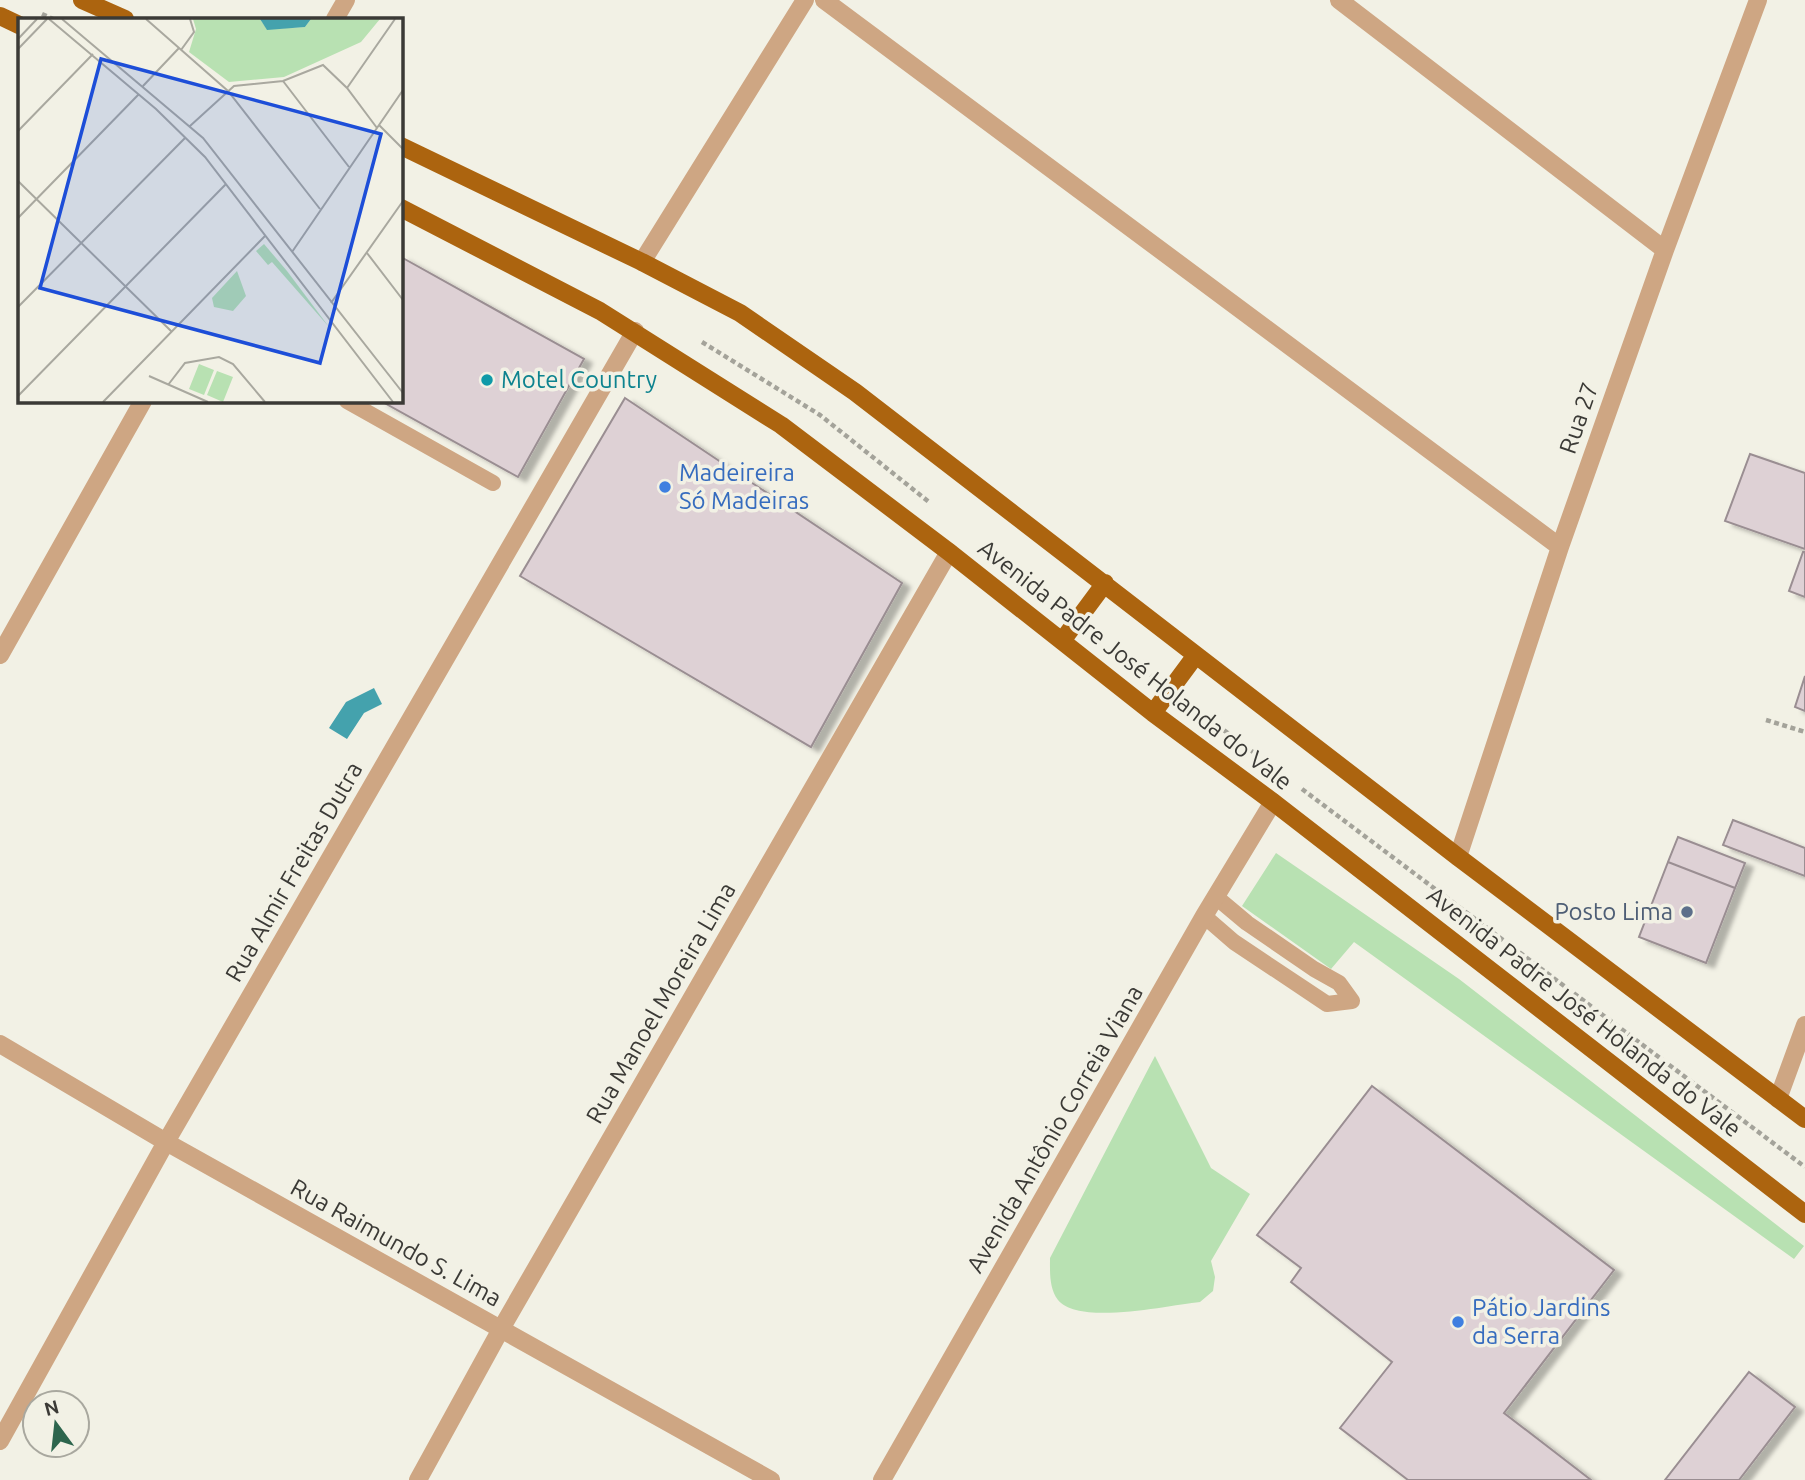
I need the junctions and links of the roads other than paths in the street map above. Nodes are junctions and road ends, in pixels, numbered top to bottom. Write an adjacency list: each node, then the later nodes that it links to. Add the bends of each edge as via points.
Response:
1 (82, 0): 8 (main road)
2 (346, 0): 9 (street)
3 (805, 0): 14 (street)
4 (824, 0): 19 (street)
5 (1339, 0): 13 (street)
6 (1758, 0): 13 (street, Rua 27)
7 (0, 16): 10 (main road)
8 (123, 18)
9 (336, 18)
10 (18, 25)
11 (402, 146): 14 (main road, Avenida Padre José Holanda do Vale)
12 (402, 209): 15 (main road, Avenida Padre José Holanda do Vale)
13 (1665, 250): 19 (street, Rua 27)
14 (642, 262): 21 (main road, Avenida Padre José Holanda do Vale, via 740,313 855,392)
15 (635, 331): 20 (main road, Avenida Padre José Holanda do Vale, via 781,425); 34 (street, Rua Almir Freitas Dutra)
16 (142, 402): 23 (street)
17 (349, 402): 18 (lane)
18 (493, 482)
19 (1560, 547): 27 (street, Rua 27)
20 (949, 552): 22 (main road, Avenida Padre José Holanda do Vale); 36 (street, Rua Manoel Moreira Lima)
21 (1105, 583): 22 (main road); 24 (main road, Avenida Padre José Holanda do Vale)
22 (1062, 641): 25 (main road, Avenida Padre José Holanda do Vale)
23 (0, 655)
24 (1196, 655): 25 (main road); 27 (main road, Avenida Padre José Holanda do Vale)
25 (1153, 713): 26 (main road, Avenida Padre José Holanda do Vale)
26 (1273, 802): 28 (street, Avenida Antônio Correia Viana); 35 (main road, Avenida Padre José Holanda do Vale)
27 (1458, 857): 32 (main road, Avenida Padre José Holanda do Vale)
28 (1216, 897): 29 (street, Avenida Antônio Correia Viana); 29 (lane, via 1314,970 1339,983 1352,1002 1327,1004 1234,942)
29 (1204, 916): 40 (street, Avenida Antônio Correia Viana)
30 (1805, 1026): 32 (street)
31 (0, 1044): 34 (street, Rua Raimundo S. Lima)
32 (1778, 1100): 33 (main road, Avenida Padre José Holanda do Vale)
33 (1805, 1119)
34 (166, 1142): 36 (street, Rua Raimundo S. Lima); 37 (street, Rua Almir Freitas Dutra)
35 (1805, 1214)
36 (502, 1329): 38 (street, Rua Manoel Moreira Lima); 39 (street, Rua Raimundo S. Lima)
37 (0, 1441)
38 (418, 1480)
39 (771, 1480)
40 (882, 1480)

